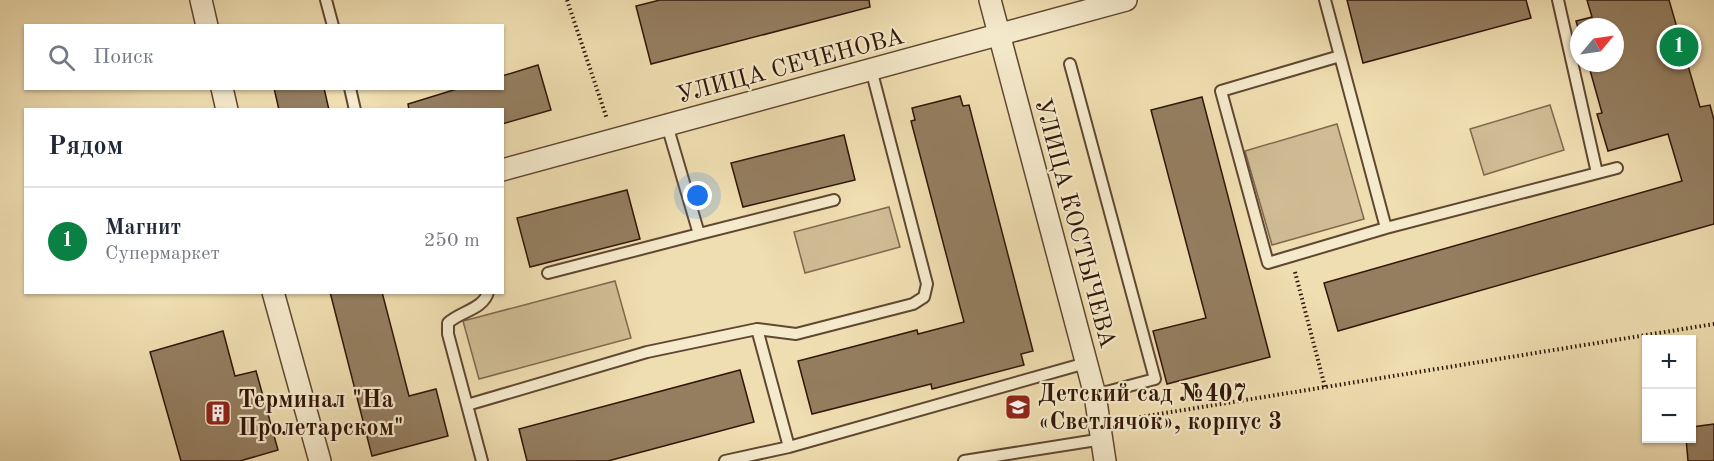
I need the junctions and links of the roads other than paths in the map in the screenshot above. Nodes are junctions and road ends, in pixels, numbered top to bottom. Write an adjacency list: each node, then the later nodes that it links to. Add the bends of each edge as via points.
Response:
1 (201, 0): 7 (street)
2 (326, 0): 8 (lane)
3 (990, 0): 9 (street, УЛИЦА КОСТЫЧЕВА)
4 (1126, 0): 9 (street, УЛИЦА СЕЧЕНОВА)
5 (1324, 0): 10 (lane)
6 (1558, 0): 20 (lane)
7 (207, 24)
8 (332, 24)
9 (1000, 34): 12 (street, УЛИЦА СЕЧЕНОВА); 28 (street, УЛИЦА КОСТЫЧЕВА)
10 (1340, 56): 22 (lane); 22 (lane, via 1221,91 1268,263)
11 (1070, 64): 29 (lane, via 1155,379)
12 (871, 69): 17 (street, УЛИЦА СЕЧЕНОВА); 27 (lane, via 927,284 924,297 796,334)
13 (222, 90): 15 (street)
14 (350, 90): 16 (lane)
15 (227, 108)
16 (355, 108)
17 (667, 125): 19 (street, УЛИЦА СЕЧЕНОВА); 23 (lane)
18 (1617, 168): 20 (lane)
19 (504, 169)
20 (1597, 173): 22 (lane)
21 (834, 200): 23 (lane)
22 (1386, 228)
23 (699, 234): 24 (lane)
24 (548, 273)
25 (274, 294): 34 (street)
26 (487, 294): 30 (lane, via 480,304 448,323)
27 (757, 329): 30 (lane, via 647,352); 32 (lane)
28 (1086, 363): 29 (street, УЛИЦА КОСТЫЧЕВА); 32 (lane)
29 (1095, 395): 31 (street, УЛИЦА КОСТЫЧЕВА)
30 (467, 405): 35 (lane)
31 (1102, 431): 33 (lane); 38 (street, УЛИЦА КОСТЫЧЕВА)
32 (789, 447): 36 (lane)
33 (1033, 455): 37 (lane)
34 (320, 461)
35 (482, 461)
36 (725, 461)
37 (964, 461)
38 (1105, 461)

